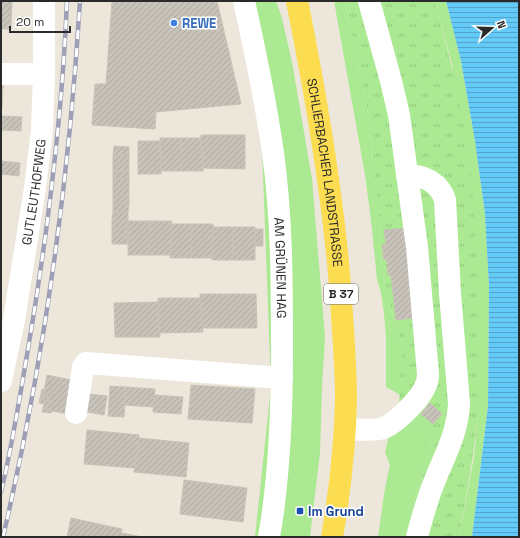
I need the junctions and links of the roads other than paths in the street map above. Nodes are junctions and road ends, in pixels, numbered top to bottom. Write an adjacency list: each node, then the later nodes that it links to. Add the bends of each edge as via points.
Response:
1 (44, 1): 6 (street, GUTLEUTHOFWEG)
2 (244, 1): 9 (street, AM GRÜNEN HAG, via 266,106 278,195)
3 (297, 1): 12 (main road, SCHLIERBACHER LANDSTRASSE / B 37, via 313,80 337,249 346,363)
4 (369, 1): 7 (street, via 396,99)
5 (1, 74): 6 (street)
6 (44, 74): 8 (street, GUTLEUTHOFWEG, via 42,130 35,188 14,320)
7 (407, 175): 12 (street, via 417,247 428,379 424,389 410,407 380,430); 15 (street, via 426,178 440,190 445,200 459,404 452,442 430,493)
8 (4, 356): 10 (street, GUTLEUTHOFWEG)
9 (282, 378): 11 (street, via 86,363 83,367); 13 (street, AM GRÜNEN HAG, via 277,475)
10 (1, 381)
11 (76, 413)
12 (345, 428): 14 (main road, SCHLIERBACHER LANDSTRASSE / B 37)
13 (269, 537)
14 (332, 537)
15 (417, 537)

